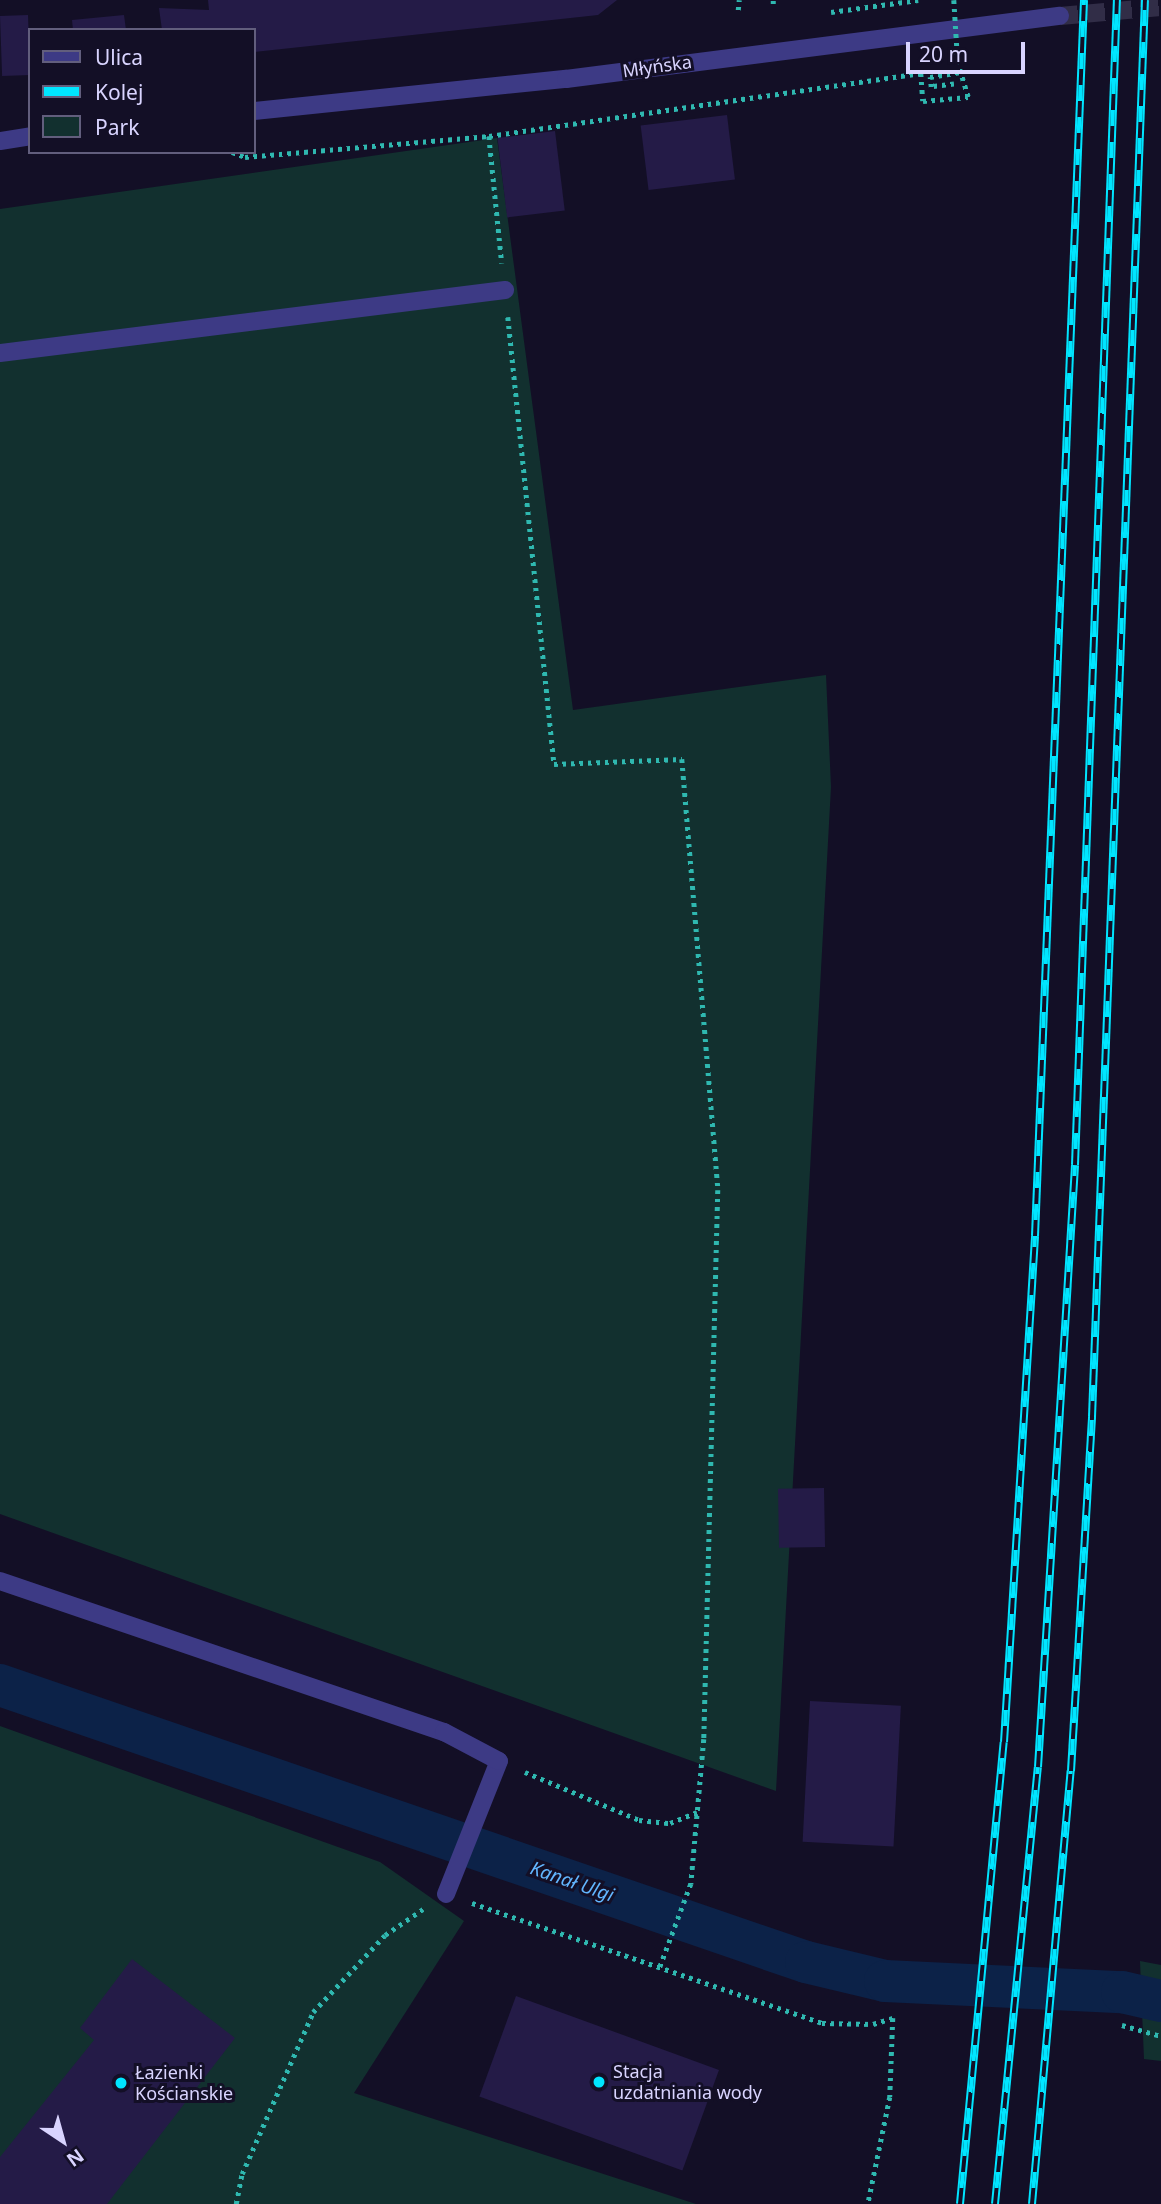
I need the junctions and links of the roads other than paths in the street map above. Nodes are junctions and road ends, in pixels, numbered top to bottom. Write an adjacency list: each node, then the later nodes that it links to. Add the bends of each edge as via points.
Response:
1 (1060, 16): 2 (street, Młyńska, via 566,79)
2 (256, 111)
3 (28, 136): 4 (street)
4 (0, 141)
5 (505, 290): 6 (street)
6 (0, 353)
7 (0, 1581): 8 (street, via 444,1732 499,1761)
8 (446, 1894)

